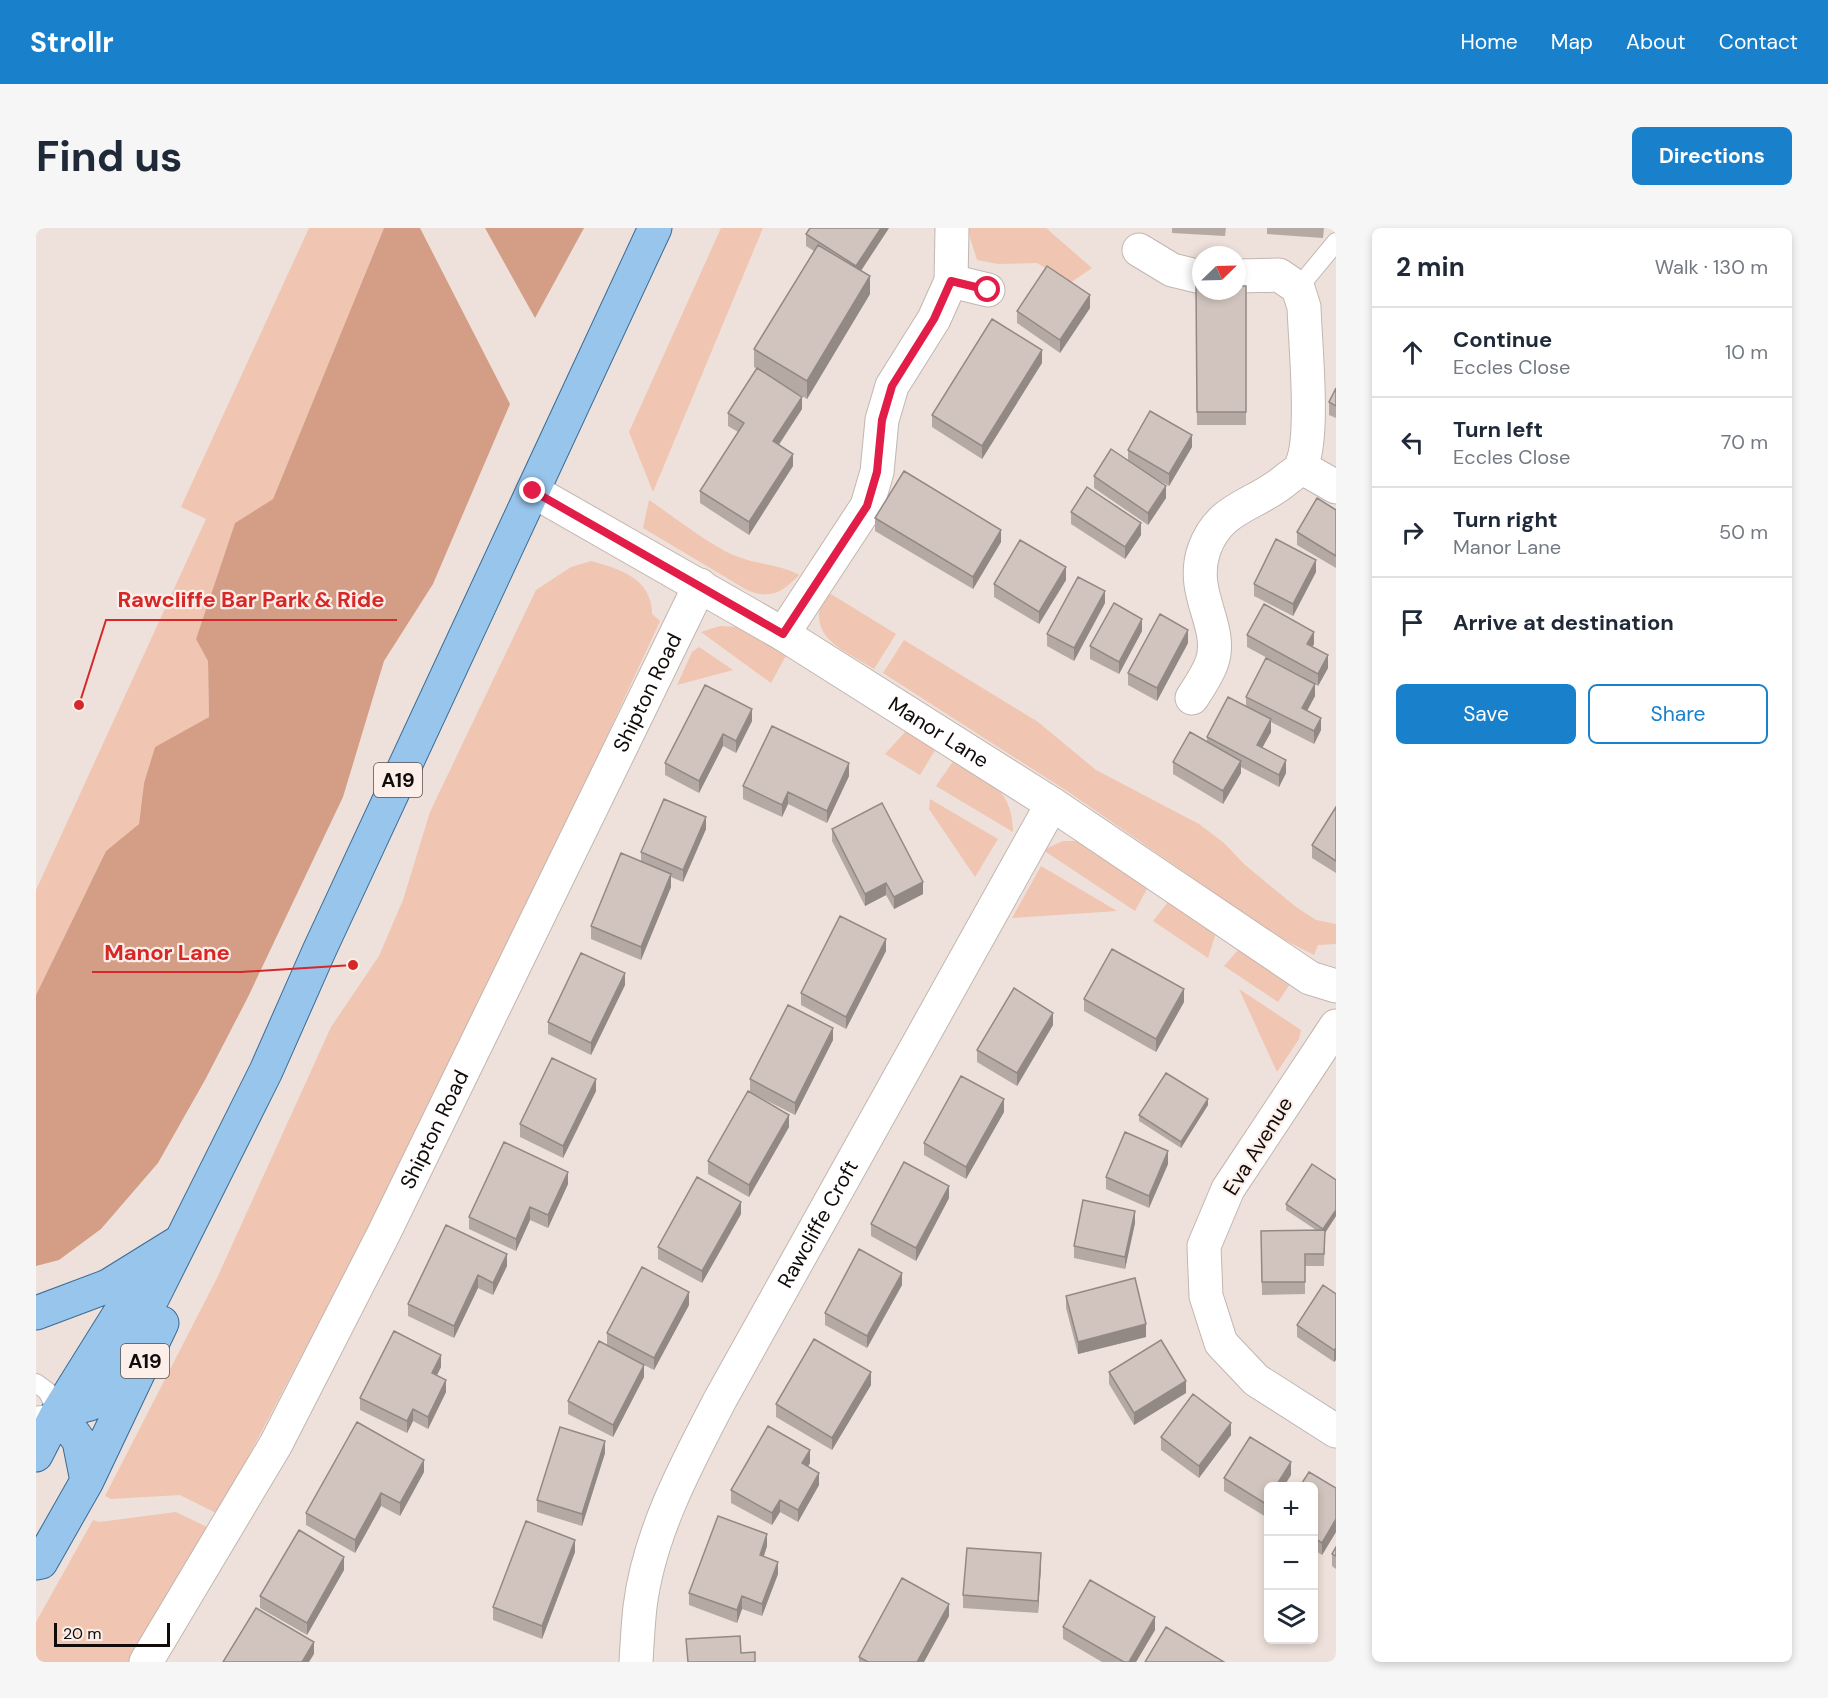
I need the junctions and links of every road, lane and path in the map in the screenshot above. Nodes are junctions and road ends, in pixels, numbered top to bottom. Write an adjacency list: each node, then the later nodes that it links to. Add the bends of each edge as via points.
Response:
1 (655, 228): 12 (main road, A19)
2 (952, 229): 7 (street)
3 (1336, 242): 8 (lane)
4 (1139, 250): 5 (street, via 1172,270)
5 (1192, 275)
6 (1246, 276): 8 (street, via 1280,275)
7 (951, 281): 9 (street); 14 (street, via 934,319 892,386 867,506)
8 (1298, 288): 10 (street, via 1304,307 1308,428)
9 (988, 290)
10 (1301, 467): 11 (street); 15 (street, via 1271,493 1229,513 1213,529 1203,553 1199,583 1214,636 1212,661)
11 (1336, 487)
12 (533, 491): 13 (street, Manor Lane); 19 (main road, A19, via 266,1071)
13 (700, 585): 14 (street, Manor Lane); 28 (street, Shipton Road, via 282,1434)
14 (783, 634): 16 (street, Manor Lane)
15 (1192, 698)
16 (1052, 804): 17 (street, Manor Lane, via 1310,978); 29 (street, Rawcliffe Croft, via 682,1474 651,1559 640,1605)
17 (1336, 986)
18 (1336, 1026): 24 (street, Eva Avenue, via 1228,1189 1204,1246 1206,1296 1221,1343 1256,1380)
19 (179, 1242): 20 (main road, A19); 21 (main road, via 108,1286)
20 (153, 1297): 23 (main road, A19, via 126,1303); 26 (main road, A19, via 163,1324)
21 (36, 1313)
22 (36, 1383): 23 (lane, via 47,1391)
23 (47, 1414): 25 (main road, A19); 26 (main road, via 79,1441)
24 (1336, 1431)
25 (36, 1455)
26 (87, 1480): 27 (main road, A19)
27 (36, 1563)
28 (146, 1662)
29 (636, 1662)

